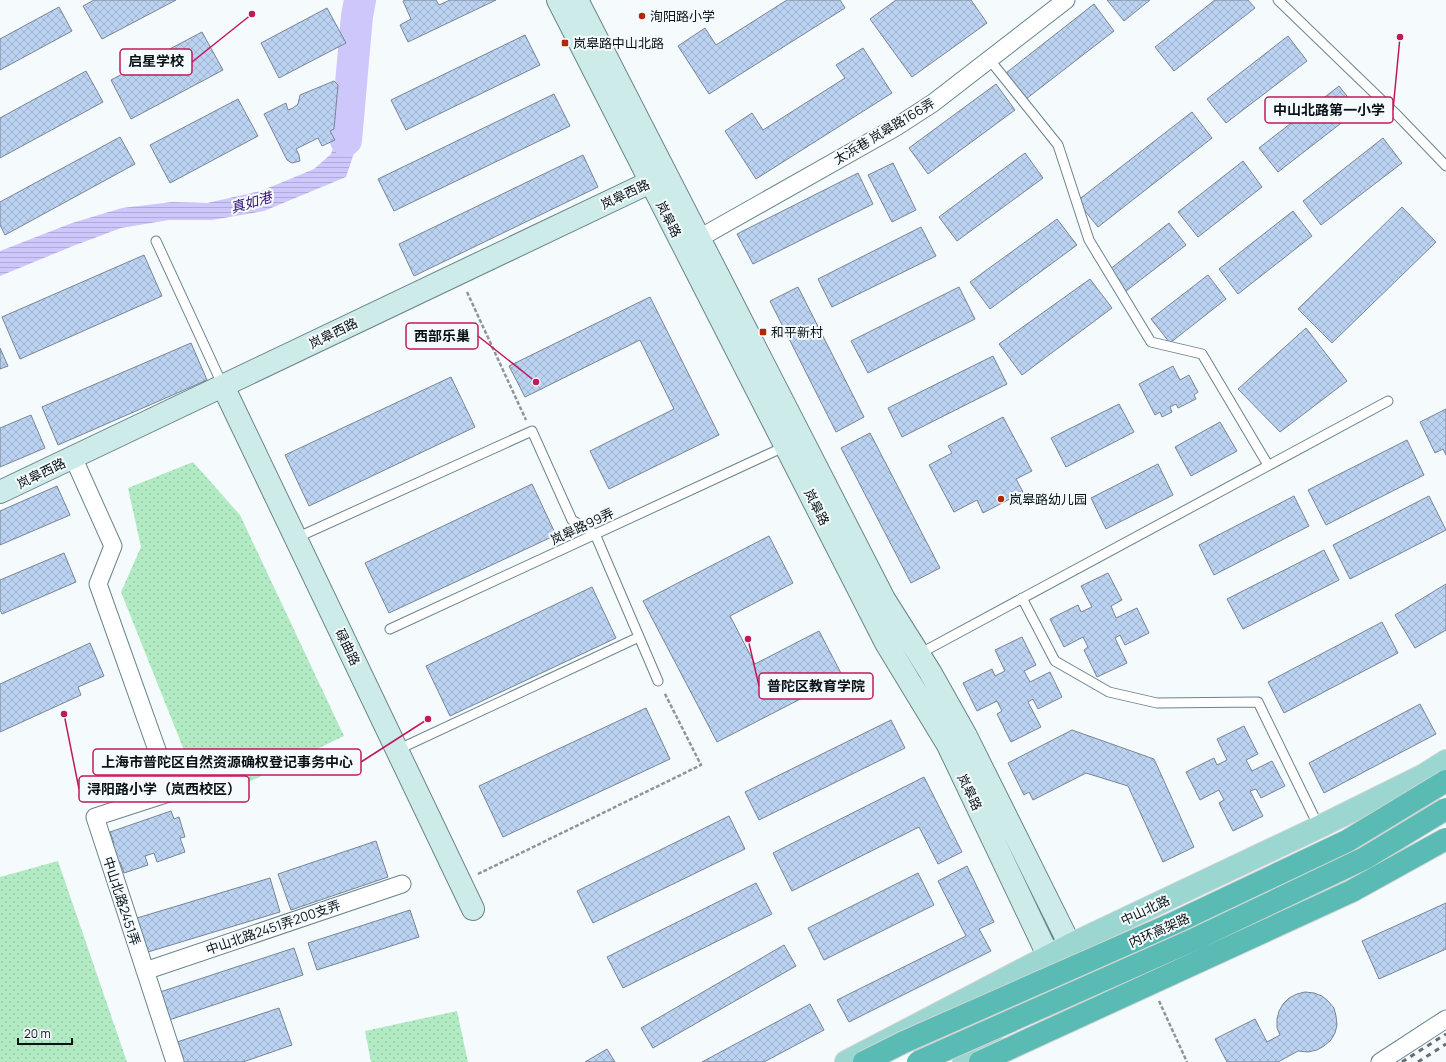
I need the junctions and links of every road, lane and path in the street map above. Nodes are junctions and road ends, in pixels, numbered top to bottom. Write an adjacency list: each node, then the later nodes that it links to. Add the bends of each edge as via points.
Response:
1 (558, 0): 7 (main road, 岚皋路)
2 (577, 0): 7 (main road, 岚皋路)
3 (1066, 0): 5 (street, 太浜巷 岚皋路166弄)
4 (1278, 0): 6 (lane)
5 (989, 59): 9 (street, 太浜巷 岚皋路166弄, via 896,127); 16 (lane, via 1058,145 1089,240 1151,342 1202,354)
6 (1446, 166)
7 (658, 178): 9 (main road, 岚皋路); 10 (main road, 岚皋西路)
8 (156, 241): 11 (lane)
9 (691, 242): 14 (main road, 岚皋路); 23 (main road, 岚皋路, via 884,599)
10 (458, 273): 11 (main road, 岚皋西路); 13 (path)
11 (223, 386): 15 (main road, 岚皋西路); 19 (main road, 碌曲路)
12 (1388, 401): 16 (lane)
13 (532, 431): 18 (lane, via 572,520); 19 (lane)
14 (786, 446): 18 (lane, 岚皋路99弄); 35 (main road, 岚皋路, via 886,643 948,745)
15 (73, 457): 17 (main road, 岚皋西路); 36 (street, 中山北路2451弄, via 113,546 98,584 172,792 95,818)
16 (1268, 465): 20 (lane)
17 (0, 492)
18 (595, 534): 21 (lane, 岚皋路99弄); 22 (lane)
19 (296, 538): 25 (main road, 碌曲路)
20 (1022, 598): 23 (lane); 29 (lane, via 1055,661 1109,692 1157,703 1258,702)
21 (390, 630)
22 (639, 637): 24 (lane); 25 (lane)
23 (919, 654): 34 (main road, 岚皋路, via 966,736)
24 (658, 681): 31 (path, via 701,765)
25 (397, 750): 31 (main road, 碌曲路)
26 (1446, 761): 29 (main road, 中山北路, via 1424,775)
27 (1446, 781): 43 (highway, 内环高架路, bridge, via 1348,840 1174,923)
28 (1446, 809): 44 (highway, 内环高架路, bridge, via 1365,858 1195,939)
29 (1319, 827): 34 (main road, 中山北路)
30 (1446, 838): 37 (main road); 46 (highway, bridge, via 1352,891)
31 (461, 883): 33 (main road, 碌曲路)
32 (402, 884): 36 (street, 中山北路2451弄200支弄)
33 (473, 909)
34 (1070, 945): 35 (main road, 中山北路); 38 (main road, 岚皋路)
35 (1049, 956): 39 (main road, 岚皋路); 42 (main road, 中山北路)
36 (145, 970): 41 (street, 中山北路2451弄)
37 (1150, 981): 38 (main road); 47 (path)
38 (1097, 1005): 39 (main road)
39 (1076, 1014): 45 (main road)
40 (1446, 1019): 48 (street)
41 (175, 1062)
42 (846, 1062)
43 (864, 1062)
44 (918, 1062)
45 (964, 1062)
46 (980, 1062)
47 (1187, 1062)
48 (1380, 1062)

